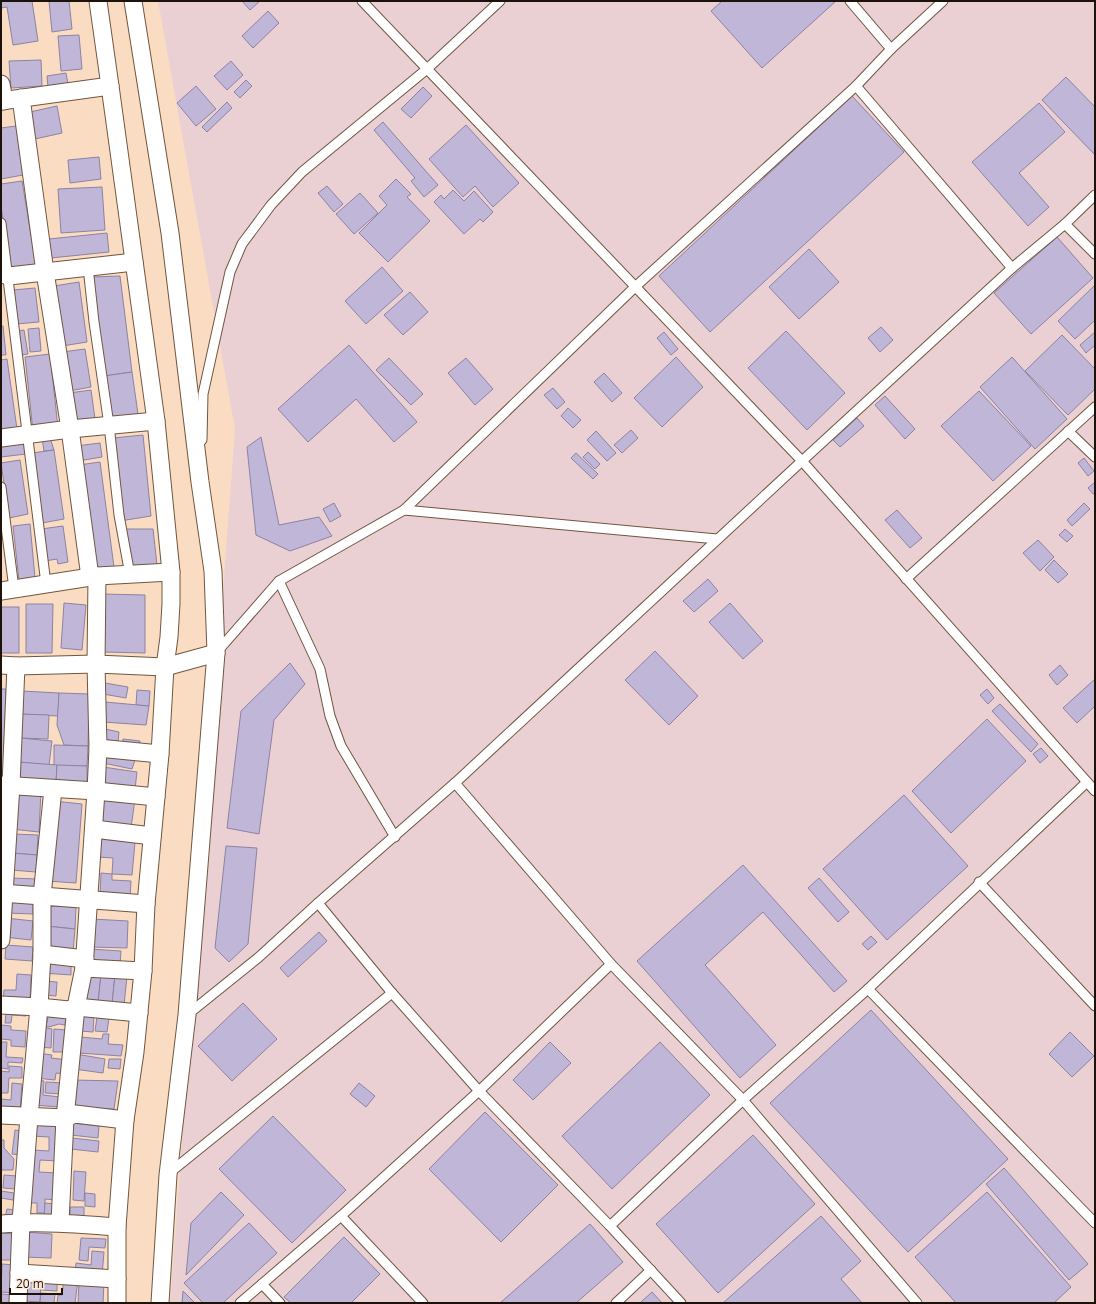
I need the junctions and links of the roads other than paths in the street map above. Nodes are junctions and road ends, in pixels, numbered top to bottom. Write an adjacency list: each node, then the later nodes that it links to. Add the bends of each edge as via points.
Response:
1 (98, 1): 10 (street)
2 (133, 1): 33 (street, via 170,233)
3 (362, 1): 8 (lane)
4 (500, 1): 8 (lane)
5 (850, 1): 7 (lane)
6 (943, 1): 7 (lane)
7 (891, 49): 11 (lane)
8 (427, 69): 23 (lane); 33 (lane, via 302,172 270,205 242,244 230,272 204,394)
9 (1, 84): 13 (street)
10 (110, 86): 12 (street); 18 (street)
11 (856, 86): 20 (lane); 23 (lane)
12 (21, 98): 13 (street); 21 (street)
13 (2, 101)
14 (1095, 195): 16 (lane)
15 (1, 223): 22 (lane)
16 (1065, 224): 17 (lane); 20 (lane)
17 (1095, 254)
18 (134, 262): 19 (street); 25 (street)
19 (88, 267): 21 (street); 26 (lane)
20 (1012, 268): 32 (lane)
21 (45, 272): 22 (street); 27 (street)
22 (5, 275): 29 (lane)
23 (635, 287): 32 (lane); 35 (lane)
24 (1095, 407): 28 (lane)
25 (156, 421): 26 (street); 37 (street)
26 (109, 425): 27 (street); 38 (lane)
27 (70, 429): 29 (street); 39 (street)
28 (1068, 431): 31 (lane); 40 (lane)
29 (28, 434): 30 (street); 42 (lane)
30 (1, 438)
31 (1095, 457)
32 (802, 461): 36 (lane); 40 (lane)
33 (200, 482): 44 (street, via 213,571)
34 (1, 487): 43 (lane)
35 (404, 510): 36 (lane); 41 (lane)
36 (717, 538): 51 (lane)
37 (171, 572): 38 (street); 47 (street)
38 (130, 575): 39 (street)
39 (94, 577): 42 (street); 45 (street)
40 (906, 579): 50 (lane)
41 (280, 581): 44 (lane); 59 (lane, via 320,669 330,716 341,746)
42 (46, 584): 43 (street)
43 (7, 590)
44 (216, 653): 47 (street); 78 (street)
45 (96, 664): 46 (street); 47 (street); 48 (street)
46 (9, 665): 52 (street)
47 (165, 667): 49 (street)
48 (98, 748): 49 (street); 54 (street)
49 (160, 754): 56 (street)
50 (1087, 782): 55 (lane); 60 (lane)
51 (455, 783): 59 (lane); 69 (lane)
52 (6, 785): 53 (street); 61 (street)
53 (53, 789): 54 (street); 62 (street)
54 (96, 790): 56 (street); 57 (street)
55 (1095, 792)
56 (156, 797): 58 (street)
57 (94, 829): 58 (street); 63 (street)
58 (152, 836): 65 (street)
59 (395, 837): 64 (lane)
60 (979, 882): 71 (lane); 74 (lane)
61 (2, 893): 62 (street); 66 (street)
62 (42, 896): 63 (street); 67 (street)
63 (89, 899): 65 (street); 68 (street)
64 (318, 903): 72 (lane); 78 (lane, via 259,957)
65 (146, 904): 70 (street)
66 (1, 940)
67 (42, 954): 68 (street); 75 (street)
68 (85, 964): 70 (street); 76 (street)
69 (611, 964): 79 (lane); 80 (lane)
70 (144, 971): 77 (street)
71 (868, 989): 80 (lane); 89 (lane)
72 (392, 992): 79 (lane); 85 (lane)
73 (1, 1005): 75 (street)
74 (1095, 1006)
75 (39, 1007): 76 (street, via 69,1010); 82 (street)
76 (76, 1007): 77 (street); 83 (street)
77 (139, 1013): 84 (street)
78 (187, 1015): 85 (street)
79 (479, 1091): 86 (lane); 91 (lane)
80 (743, 1100): 91 (lane); 105 (lane)
81 (1, 1115): 82 (street)
82 (29, 1117): 83 (street); 87 (street)
83 (65, 1118): 84 (street, via 75,1114); 88 (street)
84 (125, 1120): 92 (street)
85 (168, 1175): 99 (street)
86 (341, 1216): 96 (lane); 102 (lane)
87 (21, 1222): 88 (street); 90 (street); 94 (street)
88 (60, 1222): 92 (street)
89 (1095, 1223)
90 (1, 1224)
91 (610, 1226): 93 (lane)
92 (117, 1227): 95 (street)
93 (651, 1270): 103 (lane); 104 (lane)
94 (20, 1273): 95 (street); 97 (street)
95 (117, 1279): 98 (street)
96 (262, 1284): 100 (lane); 101 (lane)
97 (18, 1303)
98 (117, 1303)
99 (160, 1303)
100 (240, 1303)
101 (280, 1303)
102 (423, 1303)
103 (616, 1303)
104 (681, 1303)
105 (917, 1303)

